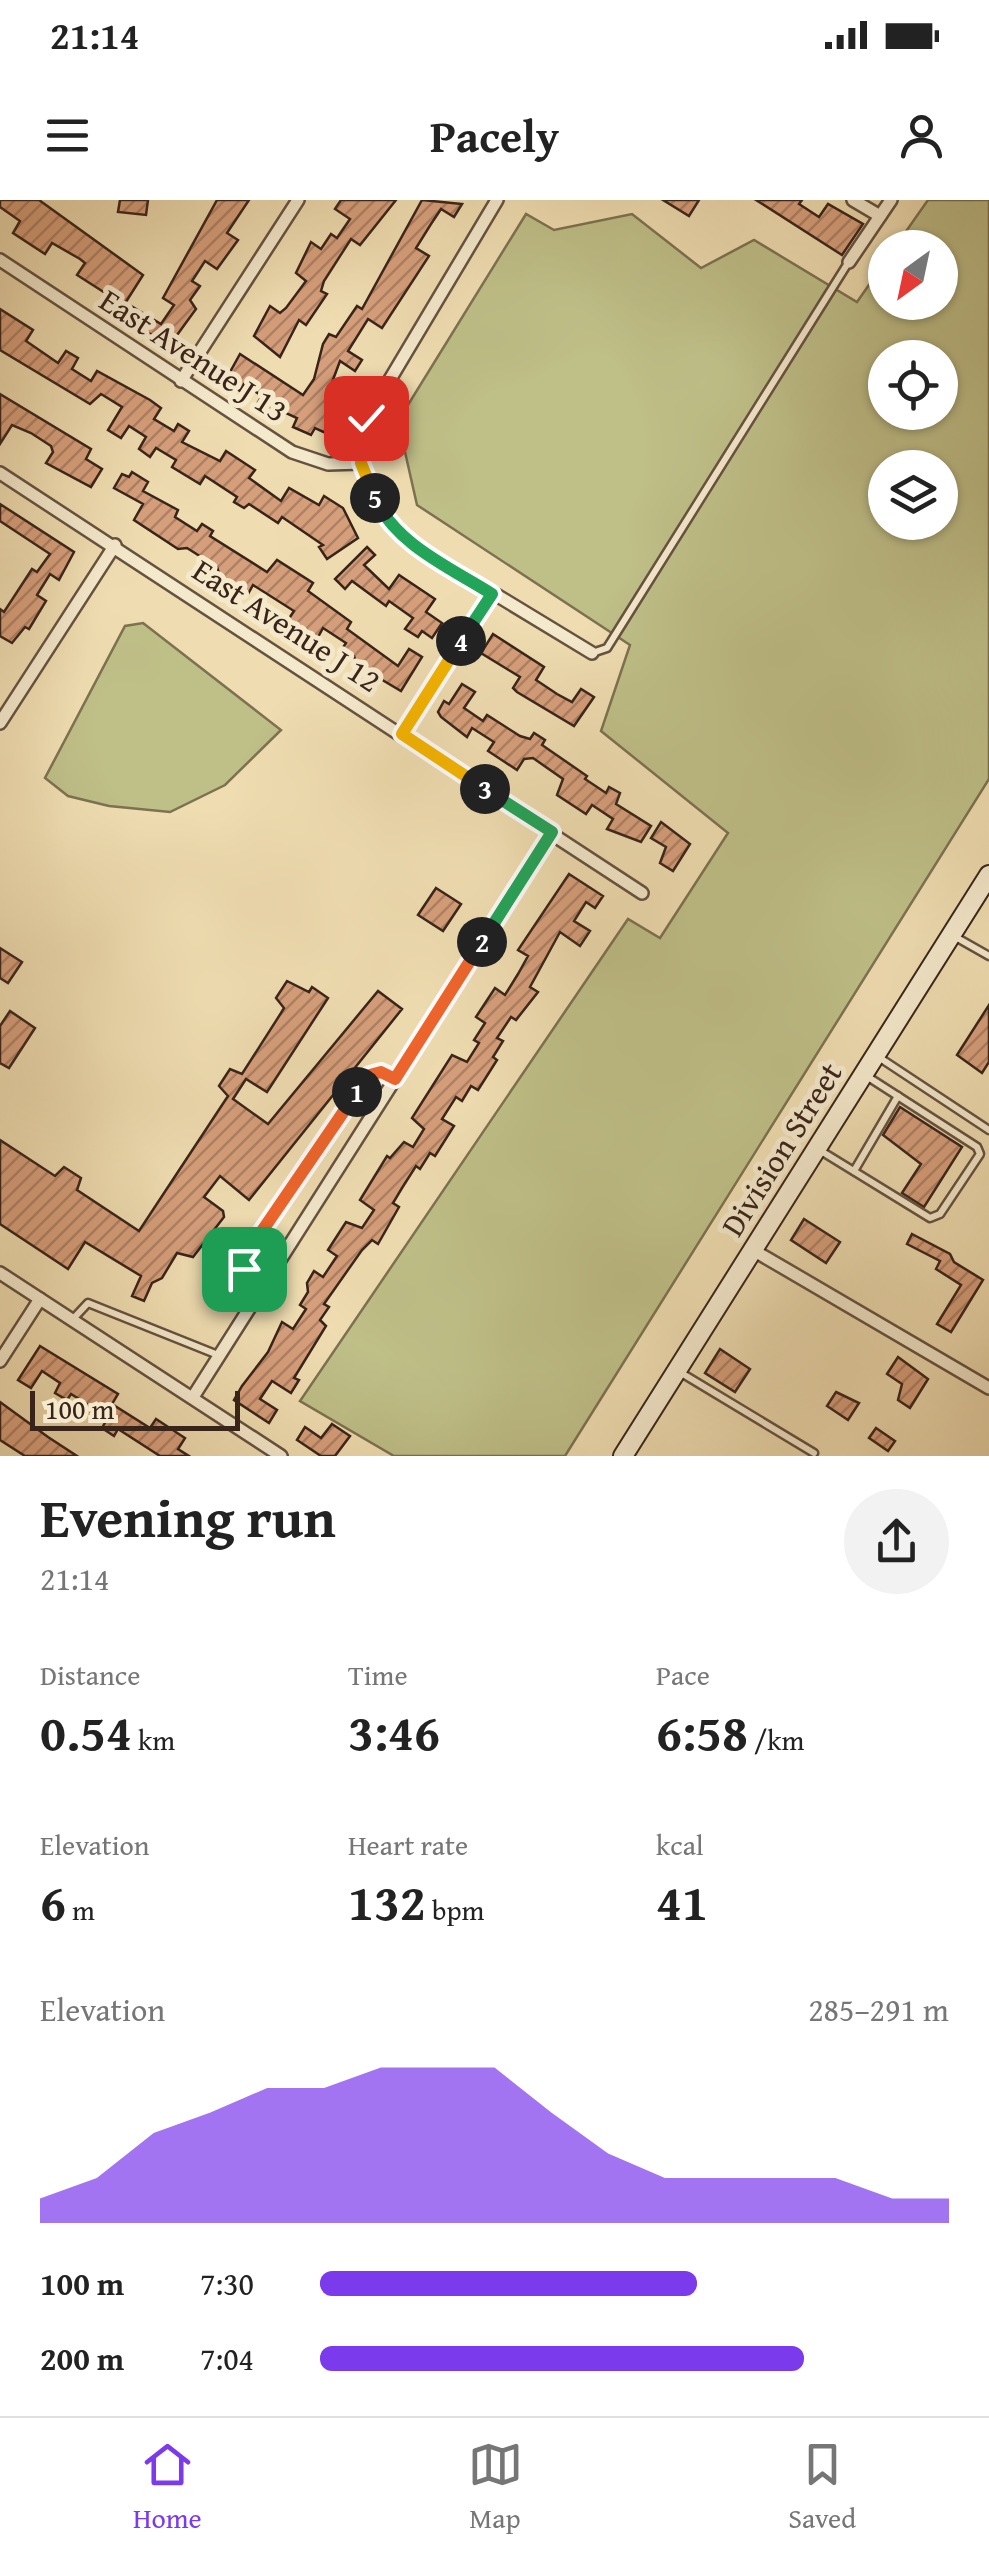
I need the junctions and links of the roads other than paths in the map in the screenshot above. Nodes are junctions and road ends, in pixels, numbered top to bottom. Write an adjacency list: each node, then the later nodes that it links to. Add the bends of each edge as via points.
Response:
1 (298, 200): 8 (street)
2 (496, 200): 9 (street, via 366,418)
3 (853, 200): 5 (street)
4 (891, 200): 5 (street)
5 (880, 216): 7 (street)
6 (0, 260): 8 (street, East Avenue J 13)
7 (849, 262): 13 (lane, via 607,648)
8 (181, 380): 9 (street, East Avenue J 13, via 292,452 328,464)
9 (361, 463): 12 (street, via 381,512 410,542)
10 (0, 473): 11 (street, East Avenue J 12)
11 (115, 545): 14 (street); 15 (street, East Avenue J 12)
12 (492, 594): 13 (street); 15 (street)
13 (592, 653)
14 (0, 723)
15 (402, 734): 16 (street, East Avenue J 12)
16 (552, 832): 18 (street, East Avenue J 12); 23 (street)
17 (989, 875): 19 (main road, Division Street)
18 (642, 893)
19 (951, 935): 20 (lane); 21 (main road, Division Street)
20 (989, 956)
21 (876, 1055): 22 (main road, Division Street); 25 (lane)
22 (864, 1074): 24 (lane); 26 (main road, Division Street)
23 (395, 1079): 31 (street); 31 (lane, via 370,1075 260,1234 244,1269)
24 (898, 1096): 27 (lane); 27 (lane, via 980,1154 940,1214 930,1218)
25 (989, 1130)
26 (817, 1148): 27 (lane); 28 (main road, Division Street)
27 (854, 1172)
28 (753, 1250): 35 (main road, Division Street); 36 (street)
29 (0, 1272): 30 (street)
30 (40, 1299): 32 (street); 34 (street)
31 (254, 1300): 33 (street)
32 (72, 1320): 33 (lane, via 88,1303); 37 (street)
33 (219, 1355): 37 (street)
34 (0, 1361)
35 (677, 1371): 38 (lane); 40 (main road, Division Street)
36 (989, 1388)
37 (193, 1397): 39 (street)
38 (814, 1454)
39 (281, 1456)
40 (624, 1456)

